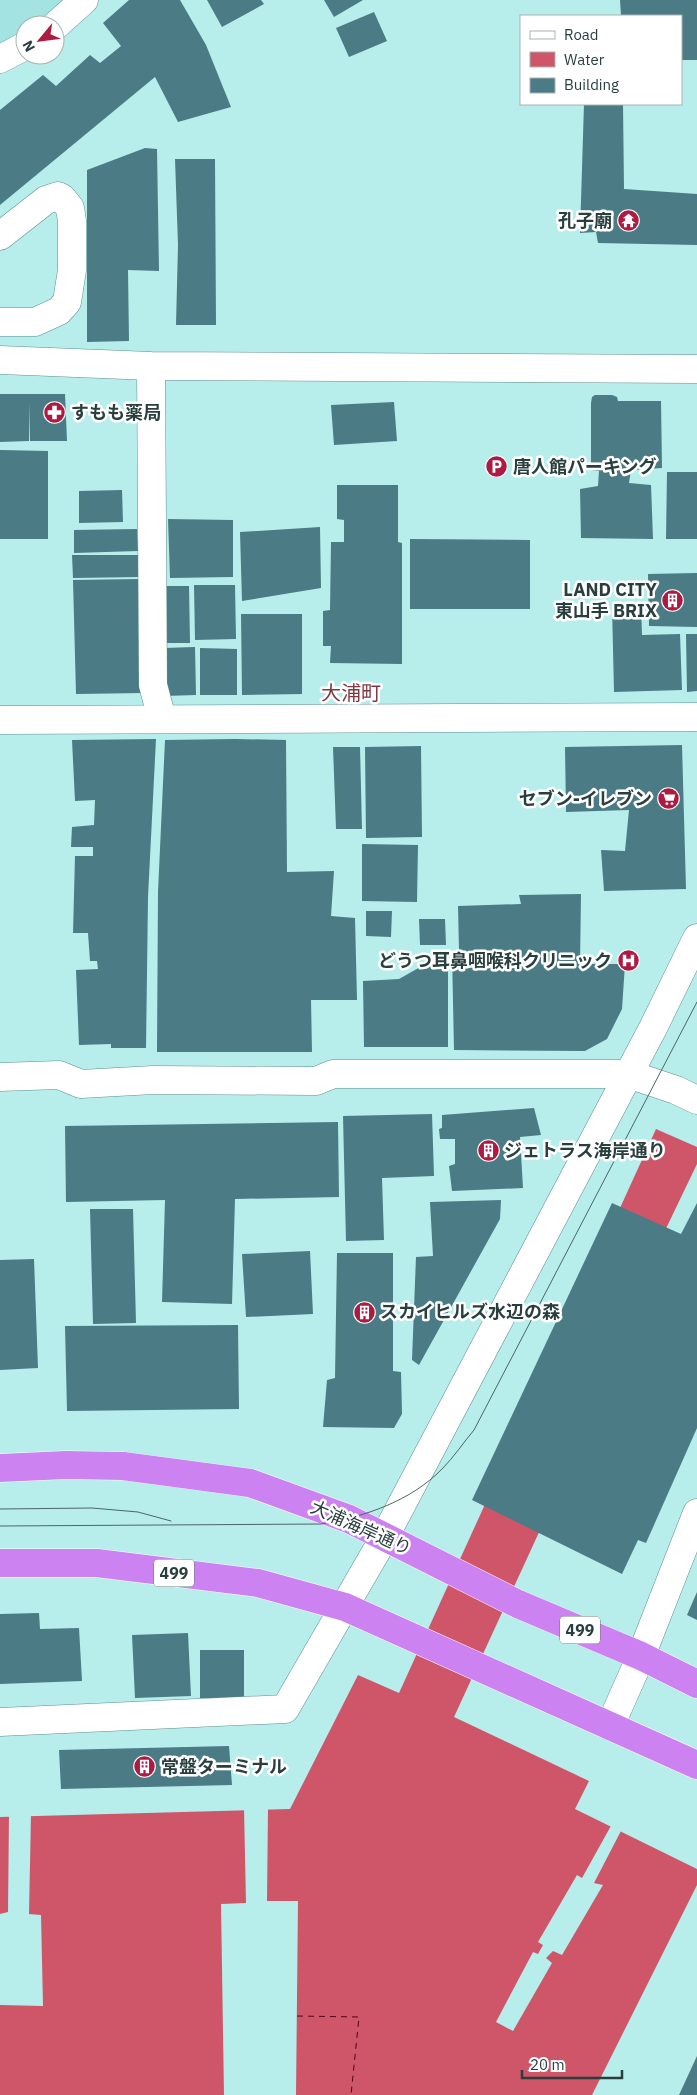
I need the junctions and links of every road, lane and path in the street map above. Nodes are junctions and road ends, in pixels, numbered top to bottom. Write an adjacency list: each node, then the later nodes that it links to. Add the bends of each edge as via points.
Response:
1 (84, 0): 2 (street)
2 (65, 17)
3 (15, 51): 4 (street)
4 (0, 59)
5 (0, 236): 6 (street, via 51,197 62,198 70,208 73,248 66,302 59,311 35,322)
6 (0, 322)
7 (0, 360): 8 (street)
8 (151, 366): 9 (street); 11 (street, via 153,685)
9 (697, 369)
10 (697, 716): 11 (street)
11 (162, 719): 12 (street)
12 (0, 720)
13 (697, 938): 14 (street)
14 (628, 1074): 15 (street, via 333,1074 316,1081 153,1080 81,1084 59,1076); 16 (street); 19 (street)
15 (0, 1076)
16 (697, 1100)
17 (0, 1468): 19 (highway, 大浦海岸通り / 499, via 123,1466 250,1483 349,1519)
18 (697, 1513): 22 (street)
19 (384, 1538): 21 (street); 22 (highway, 大浦海岸通り / 499, via 518,1604)
20 (0, 1563): 21 (highway, 499, via 97,1563 248,1582)
21 (345, 1607): 24 (street, via 285,1709); 25 (highway, 499)
22 (641, 1656): 23 (highway, 大浦海岸通り / 499); 25 (street)
23 (697, 1684)
24 (0, 1722)
25 (610, 1726): 26 (highway, 499)
26 (697, 1765)

